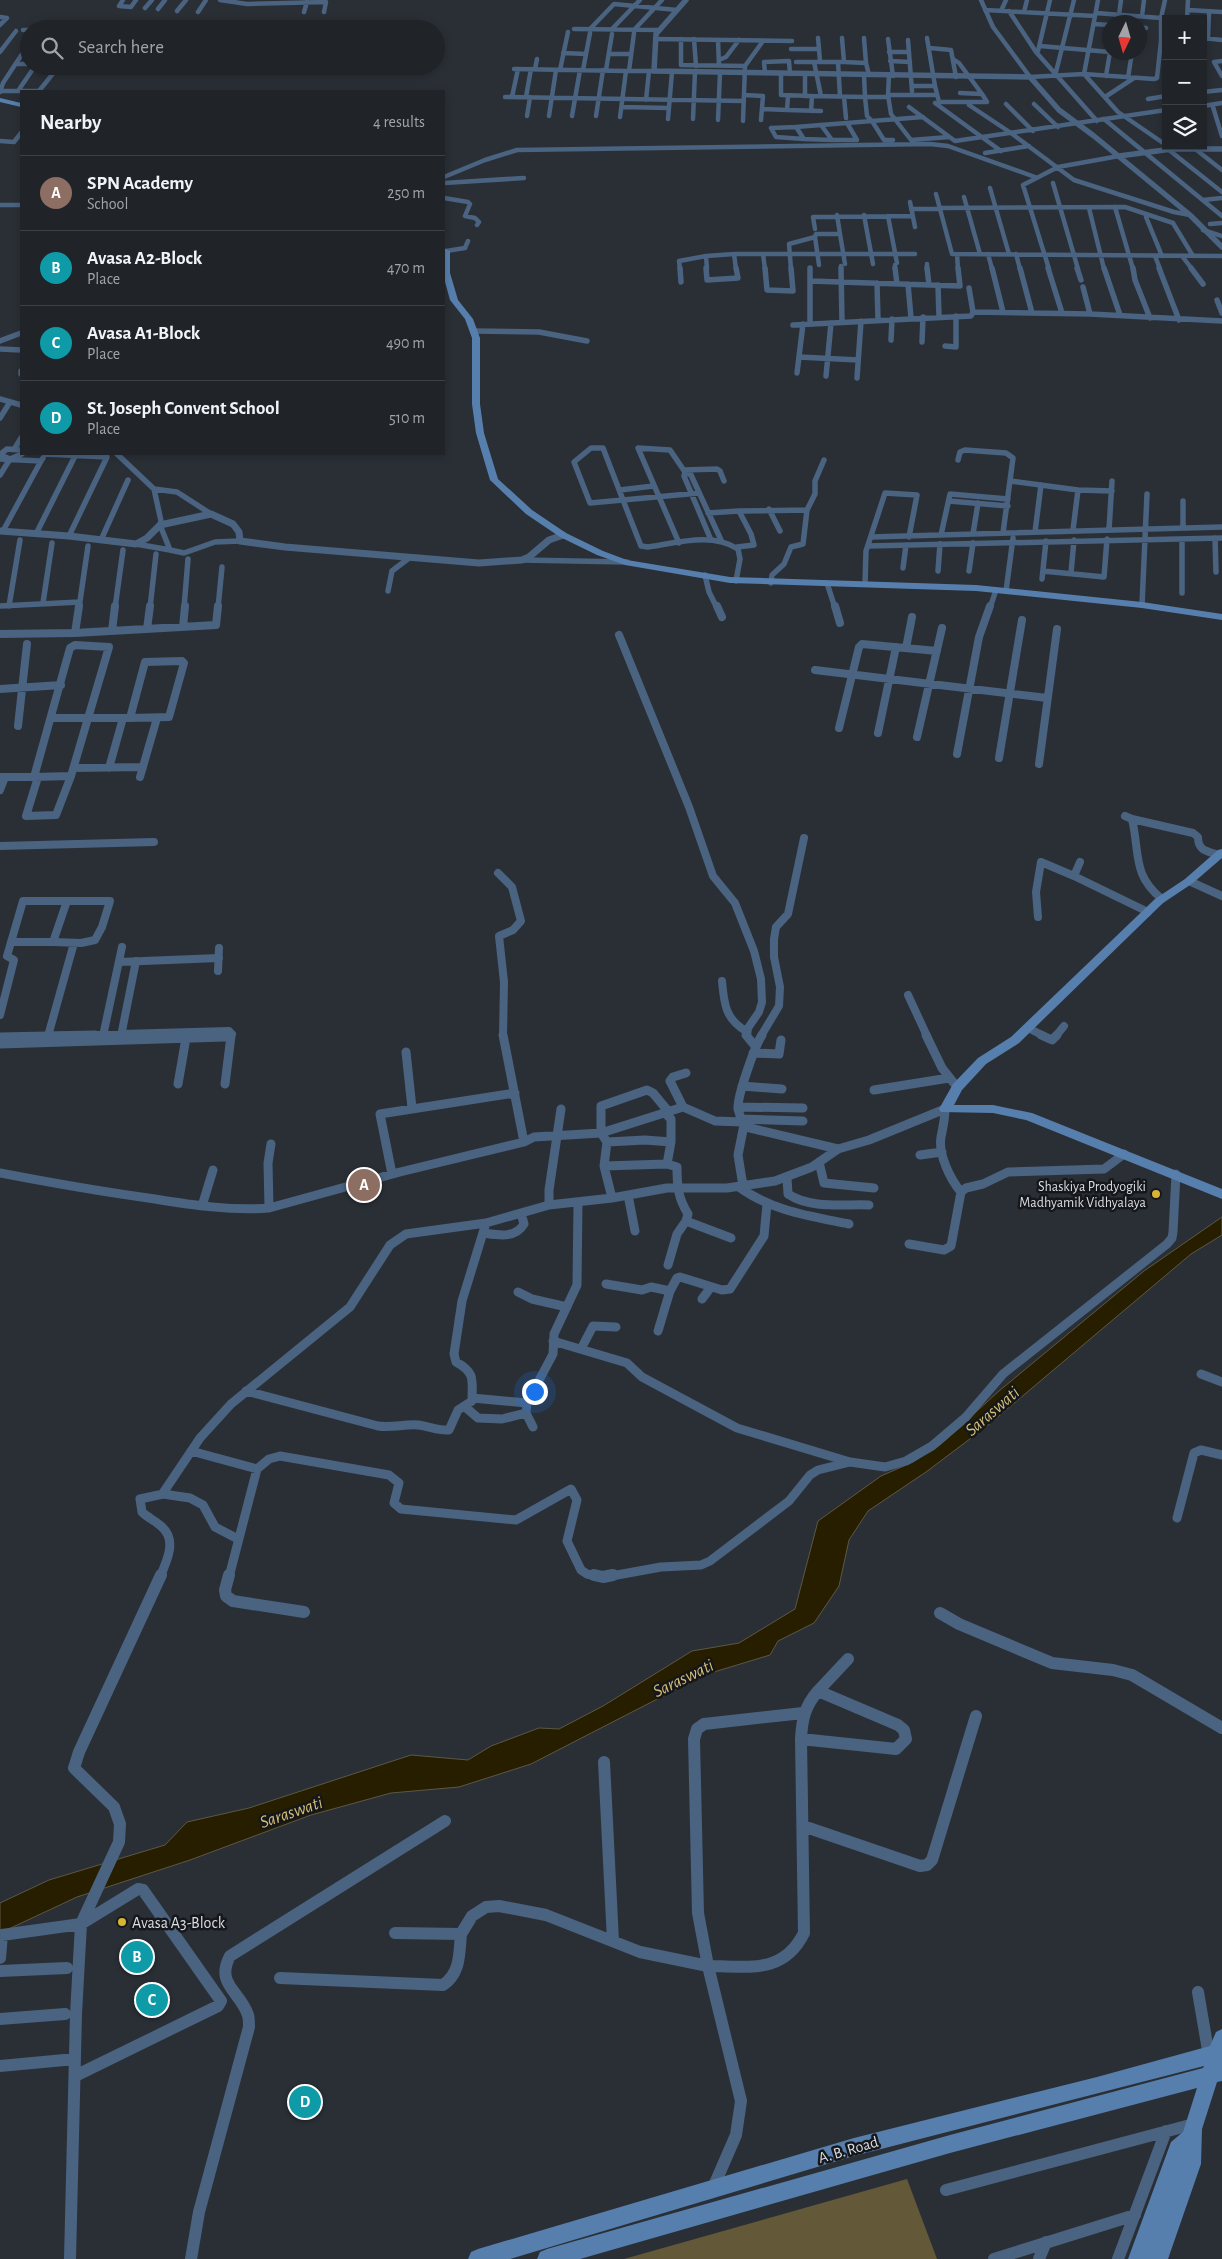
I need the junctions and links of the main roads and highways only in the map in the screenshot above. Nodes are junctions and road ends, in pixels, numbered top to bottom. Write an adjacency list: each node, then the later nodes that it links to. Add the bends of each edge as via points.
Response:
1 (0, 100): 2 (main road)
2 (20, 105)
3 (445, 250): 4 (main road, via 446,273 454,300 466,314 476,338 476,404 480,433 494,480 529,512 563,535 600,553 627,562 733,581 1001,591 1142,605)
4 (1222, 617)
5 (1220, 854): 6 (main road, via 1162,899 1016,1040 953,1082 945,1109 993,1109 1028,1116)
6 (1222, 1192)
7 (1217, 2050): 8 (main road); 10 (main road, A. B. Road, via 854,2147)
8 (1215, 2074): 9 (main road); 11 (main road, A. B. Road, via 950,2144)
9 (1192, 2130): 12 (main road, via 1178,2149); 13 (main road, via 1192,2164)
10 (478, 2259)
11 (547, 2259)
12 (1138, 2259)
13 (1158, 2259)

